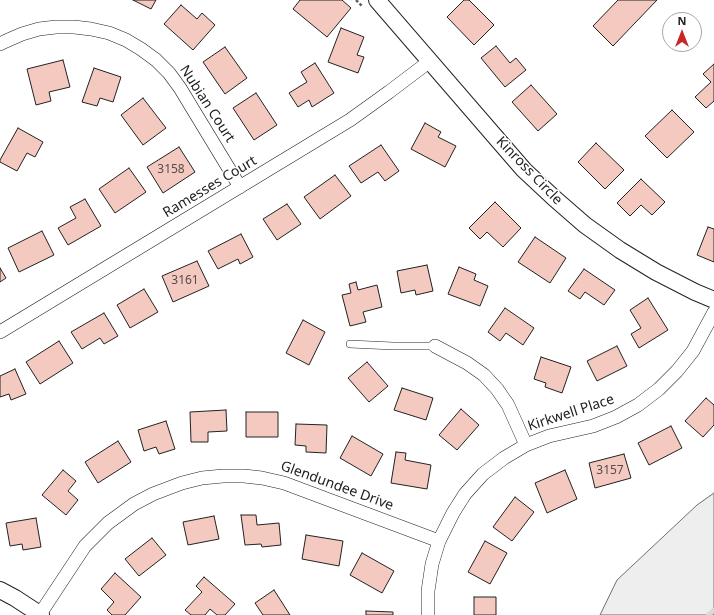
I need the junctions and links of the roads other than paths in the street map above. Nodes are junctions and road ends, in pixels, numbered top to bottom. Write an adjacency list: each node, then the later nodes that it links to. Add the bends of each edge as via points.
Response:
1 (377, 0): 3 (street, Kinross Circle)
2 (0, 44): 4 (street, Nubian Court, via 22,34 56,27 92,29 126,40 156,60 169,73)
3 (430, 60): 4 (street, Ramesses Court, via 350,120); 5 (street, Kinross Circle, via 524,170 585,225 656,272)
4 (240, 187): 7 (street, Ramesses Court)
5 (714, 300)
6 (714, 312): 10 (street, Kirkwell Place, via 693,351 678,371 638,405 592,426 549,436)
7 (0, 332)
8 (350, 344): 9 (lane)
9 (435, 346): 10 (street, via 467,363 484,375 497,389 508,405)
10 (526, 445): 11 (street, Kirkwell Place, via 483,474 452,513)
11 (439, 540): 13 (street, Glendundee Drive, via 284,482 244,476 202,478 153,494 108,523 83,550); 14 (street, Kirkwell Place, via 428,591)
12 (0, 590): 13 (street)
13 (40, 615)
14 (428, 615)

